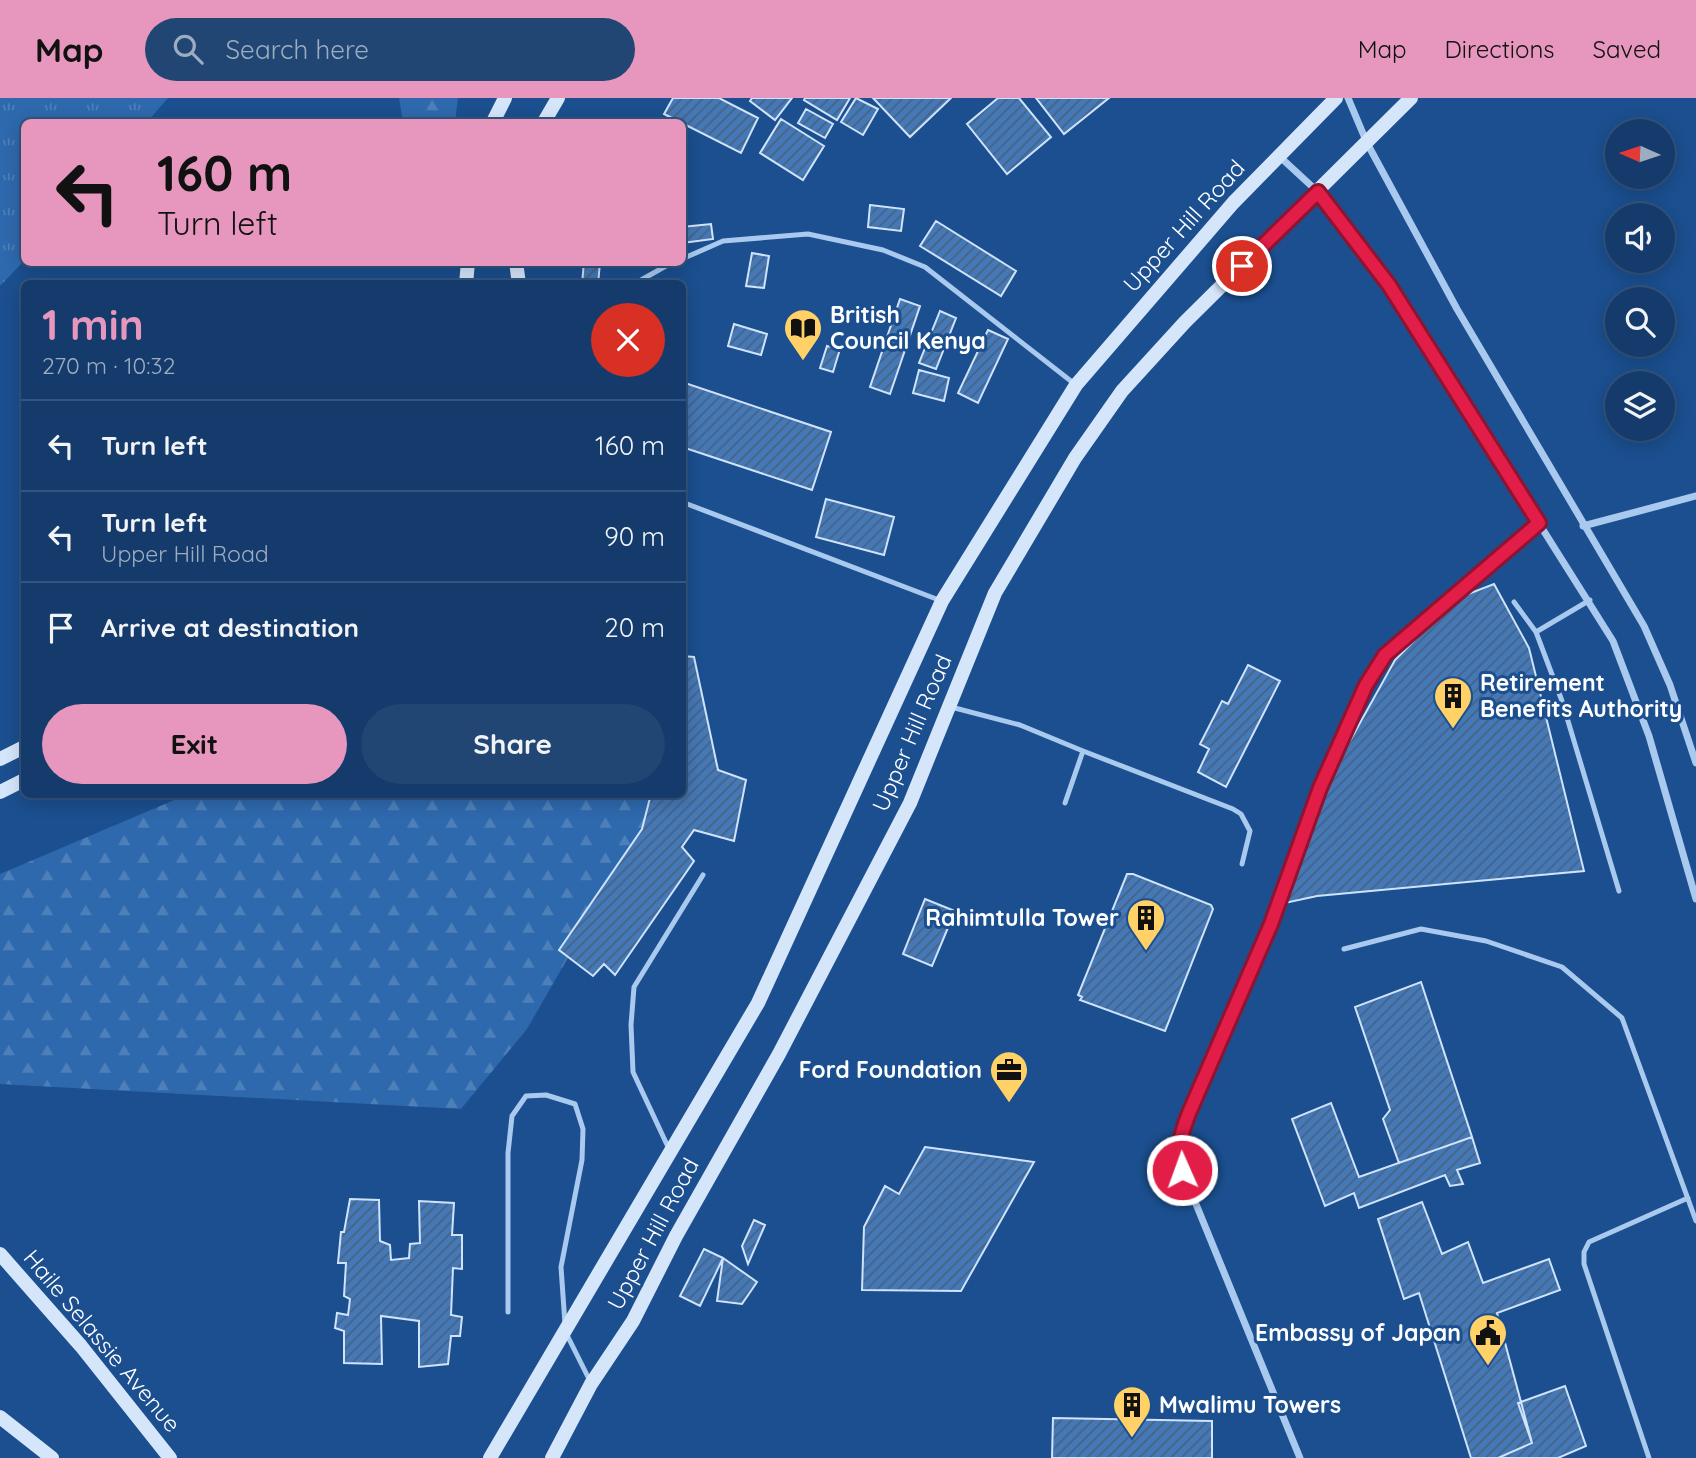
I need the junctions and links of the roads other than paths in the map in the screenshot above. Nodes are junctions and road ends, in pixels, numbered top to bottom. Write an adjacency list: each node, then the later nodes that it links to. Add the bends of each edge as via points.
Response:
1 (505, 98): 6 (street)
2 (558, 98): 7 (street)
3 (1336, 98): 9 (street, Upper Hill Road)
4 (1348, 98): 8 (street)
5 (1411, 98): 8 (street, Upper Hill Road)
6 (494, 119)
7 (546, 119)
8 (1367, 143): 10 (street, Upper Hill Road); 18 (street)
9 (1279, 156): 10 (street); 14 (street, Upper Hill Road)
10 (1318, 192): 17 (street, via 1389,285); 23 (street, Upper Hill Road, via 1185,322 1122,391 1075,458 995,593)
11 (686, 257): 14 (lane, via 723,241 808,234 883,250 925,267)
12 (666, 266): 13 (lane)
13 (641, 280)
14 (1076, 384): 20 (street, Upper Hill Road)
15 (1696, 496): 18 (street)
16 (686, 504): 20 (lane)
17 (1539, 523): 19 (street); 49 (street, via 1385,655 1366,685 1320,788 1271,924 1180,1139 1182,1170)
18 (1583, 526): 26 (street, via 1644,626)
19 (1590, 600): 22 (lane); 35 (street, via 1613,641 1644,724)
20 (942, 601): 37 (street, Upper Hill Road, via 758,1003)
21 (1514, 602): 22 (lane)
22 (1536, 632): 34 (lane, via 1562,701)
23 (948, 707): 25 (lane, via 1020,726); 43 (street, Upper Hill Road, via 910,803 792,1030 633,1321)
24 (21, 748): 27 (street)
25 (1083, 751): 31 (lane); 32 (lane, via 1241,814 1250,831)
26 (1695, 753): 28 (street)
27 (0, 759)
28 (1696, 763)
29 (21, 782): 30 (street)
30 (0, 793)
31 (1065, 803)
32 (1242, 864)
33 (702, 875): 37 (lane, via 634,987 633,1072)
34 (1619, 891)
35 (1696, 899)
36 (1344, 949): 38 (lane, via 1421,929 1486,940 1562,967 1622,1018)
37 (670, 1152): 42 (street, Upper Hill Road)
38 (1688, 1198): 39 (lane); 50 (lane, via 1590,1242 1584,1252 1584,1264)
39 (1696, 1221)
40 (0, 1254): 46 (street, Haile Selassie Avenue)
41 (508, 1312): 42 (lane, via 512,1116 526,1096 547,1095 575,1104 583,1129 582,1160 561,1267)
42 (566, 1332): 43 (lane); 47 (street, Upper Hill Road)
43 (591, 1384): 48 (street, Upper Hill Road)
44 (0, 1417): 45 (street)
45 (52, 1458)
46 (170, 1458)
47 (490, 1458)
48 (552, 1458)
49 (1300, 1458)
50 (1649, 1458)

